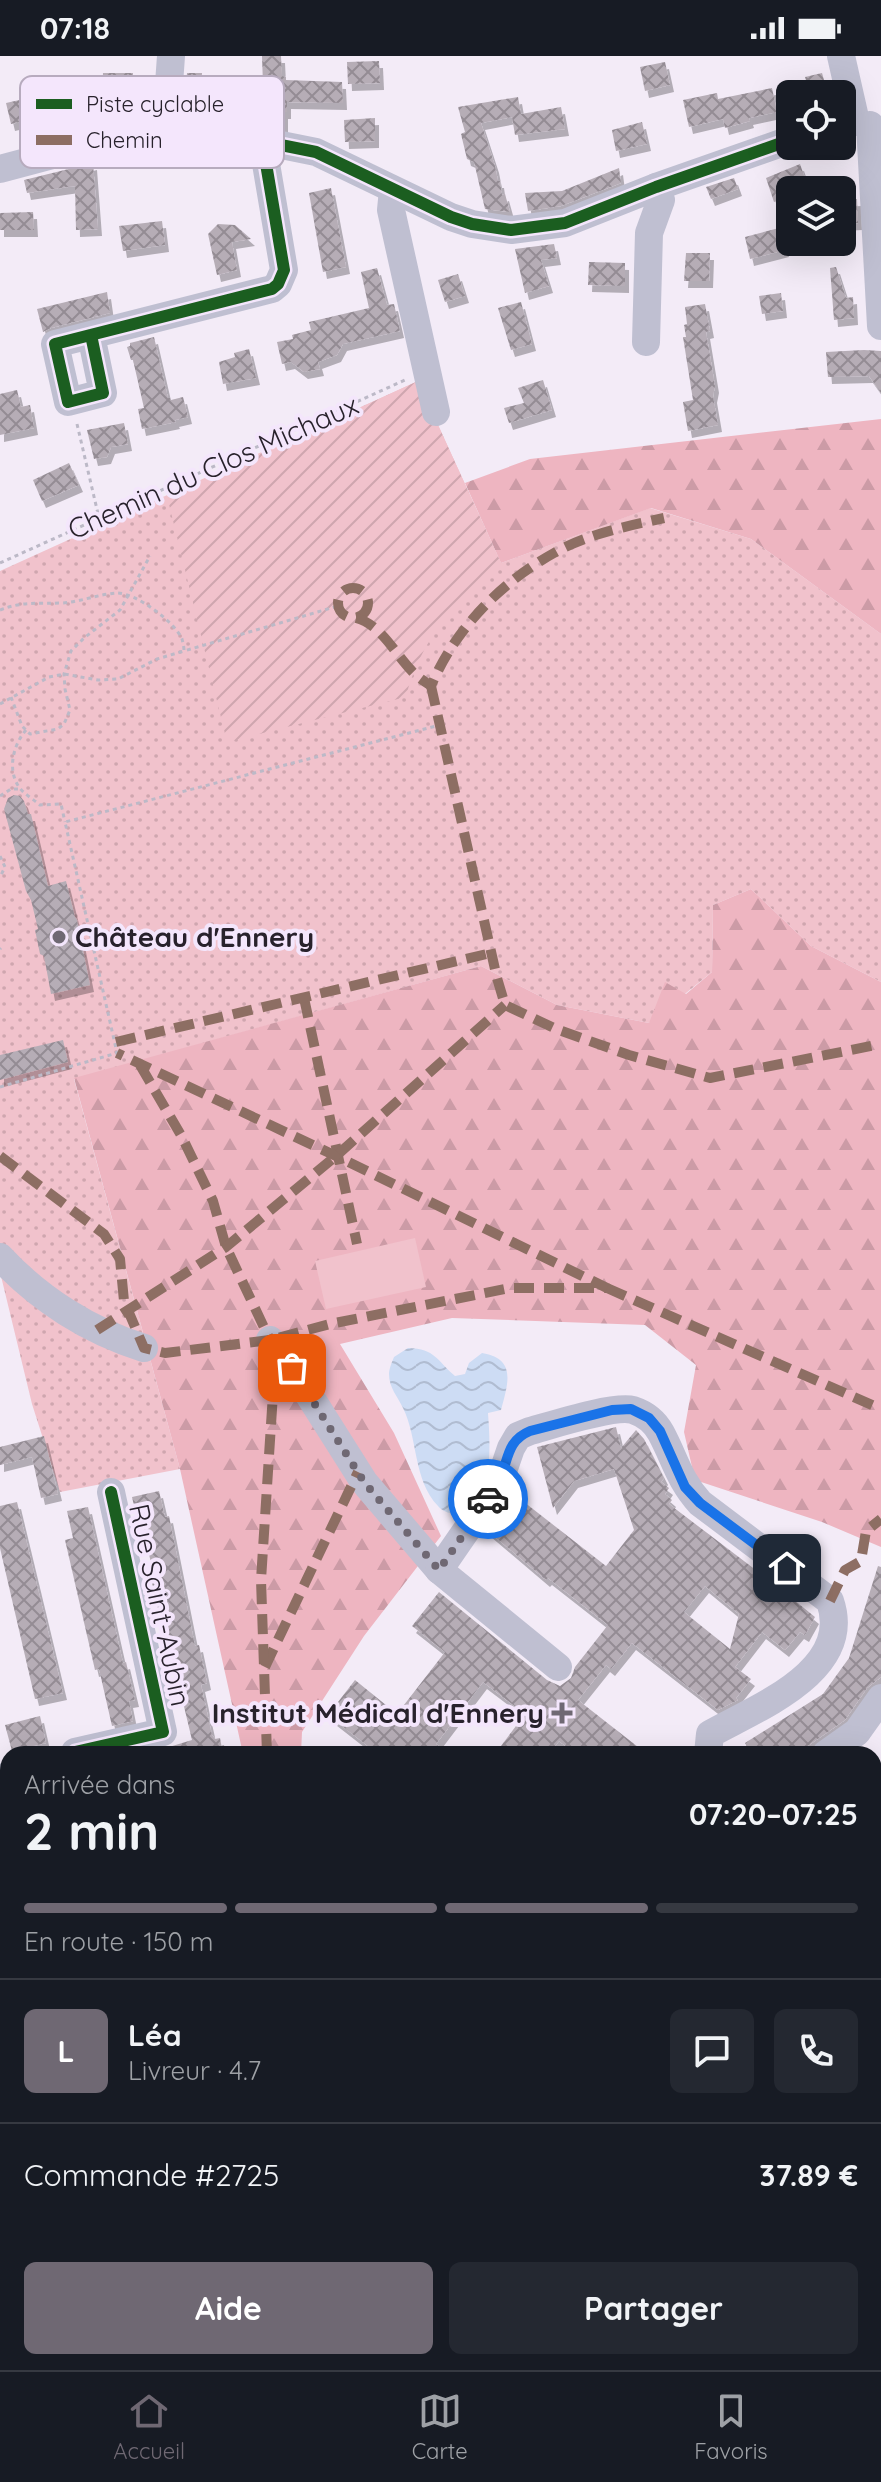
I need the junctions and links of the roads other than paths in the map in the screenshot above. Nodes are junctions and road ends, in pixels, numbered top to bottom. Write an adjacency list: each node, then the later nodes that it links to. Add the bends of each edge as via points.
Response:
1 (171, 56): 3 (street)
2 (841, 56): 4 (street)
3 (170, 76)
4 (862, 125): 12 (street)
5 (284, 145): 11 (street, via 316,152)
6 (776, 145): 10 (street)
7 (20, 164): 9 (street)
8 (267, 168): 14 (street, via 284,270 278,284)
9 (0, 169)
10 (656, 187): 11 (street, via 565,223 511,230 451,217); 15 (street, via 661,200 649,233)
11 (393, 190): 16 (street, via 391,210)
12 (879, 252): 13 (street)
13 (881, 326)
14 (91, 335): 14 (street, via 55,344 68,402 103,393)
15 (646, 342)
16 (436, 412)
17 (0, 1257): 19 (street, via 62,1310 113,1339)
18 (270, 1340): 21 (street, via 364,1482)
19 (144, 1348)
20 (111, 1492): 24 (street, Rue Saint-Aubin, via 163,1732)
21 (439, 1570): 22 (street); 25 (street, via 499,1483 518,1436 612,1410 631,1409 649,1418 685,1487 830,1601 835,1618 827,1652 801,1683 710,1734)
22 (558, 1667)
23 (881, 1698): 26 (street, via 857,1732)
24 (101, 1746)
25 (709, 1746)
26 (837, 1746)

